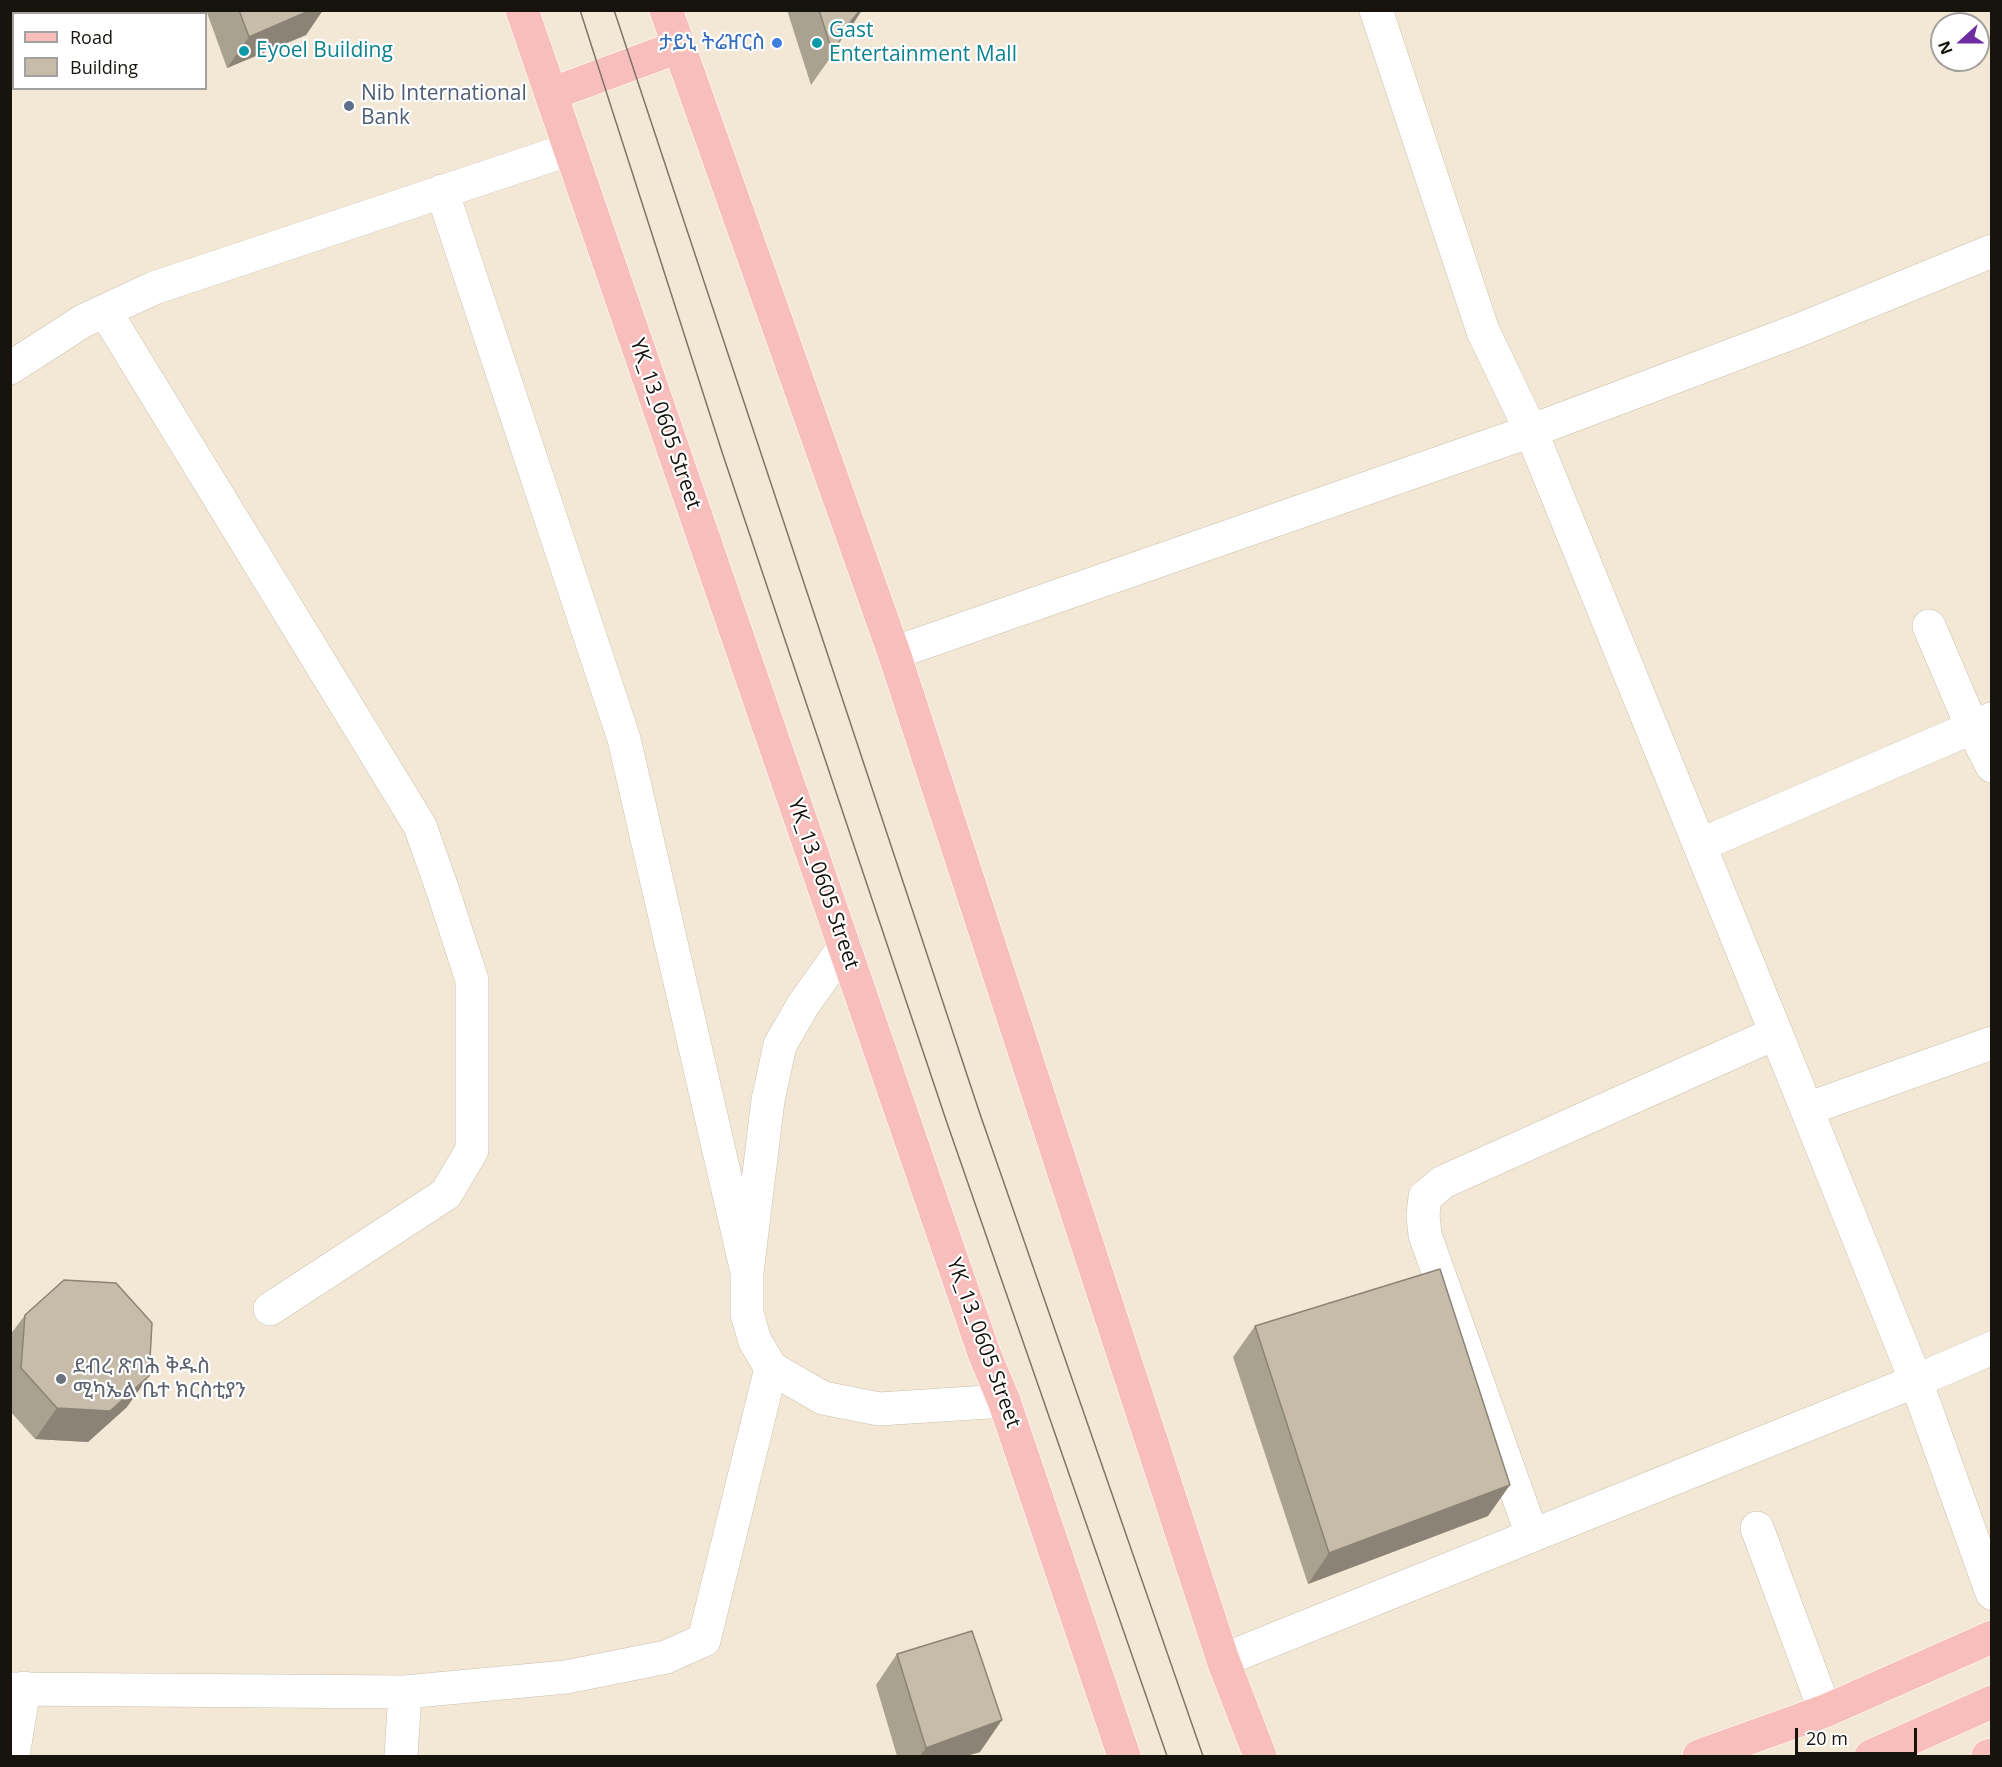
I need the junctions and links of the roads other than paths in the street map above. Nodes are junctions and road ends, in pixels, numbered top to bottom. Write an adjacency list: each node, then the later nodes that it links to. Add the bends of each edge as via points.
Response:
1 (522, 10): 5 (main road, YK_13_0605 Street)
2 (666, 10): 4 (main road)
3 (1376, 10): 11 (street, via 1483,331)
4 (678, 47): 5 (main road); 13 (main road)
5 (551, 94): 6 (main road, YK_13_0605 Street)
6 (570, 148): 7 (street); 17 (main road, YK_13_0605 Street)
7 (442, 191): 9 (street, via 154,288); 21 (street, via 624,739)
8 (1992, 251): 11 (street, via 1799,330)
9 (105, 311): 10 (street, via 82,321); 22 (street, via 420,826 471,980 472,1150 446,1194)
10 (10, 368)
11 (1531, 431): 13 (street); 16 (street)
12 (1929, 627): 14 (street)
13 (894, 653): 31 (main road)
14 (1982, 723): 15 (street); 16 (street)
15 (1992, 766)
16 (1700, 845): 18 (street)
17 (845, 946): 21 (street, via 780,1045 768,1100); 26 (main road, YK_13_0605 Street, via 984,1353)
18 (1776, 1033): 20 (street); 28 (street, via 1443,1182 1425,1197 1425,1235)
19 (1992, 1043): 20 (street)
20 (1806, 1109): 25 (street)
21 (747, 1272): 24 (street, via 747,1314 755,1341)
22 (270, 1309)
23 (1992, 1348): 25 (street)
24 (771, 1368): 26 (street, via 824,1398 879,1409); 33 (street, via 704,1640 666,1657 567,1677)
25 (1916, 1381): 28 (street); 29 (street)
26 (1004, 1401): 38 (main road, YK_13_0605 Street)
27 (1757, 1528): 35 (street)
28 (1532, 1535): 31 (street)
29 (1992, 1593)
30 (1992, 1637): 35 (main road)
31 (1223, 1660): 39 (main road)
32 (17, 1689): 33 (street); 36 (street)
33 (405, 1692): 37 (street)
34 (1992, 1702): 41 (main road)
35 (1825, 1711): 40 (main road)
36 (13, 1756)
37 (401, 1756)
38 (1124, 1756)
39 (1260, 1756)
40 (1700, 1756)
41 (1871, 1756)

